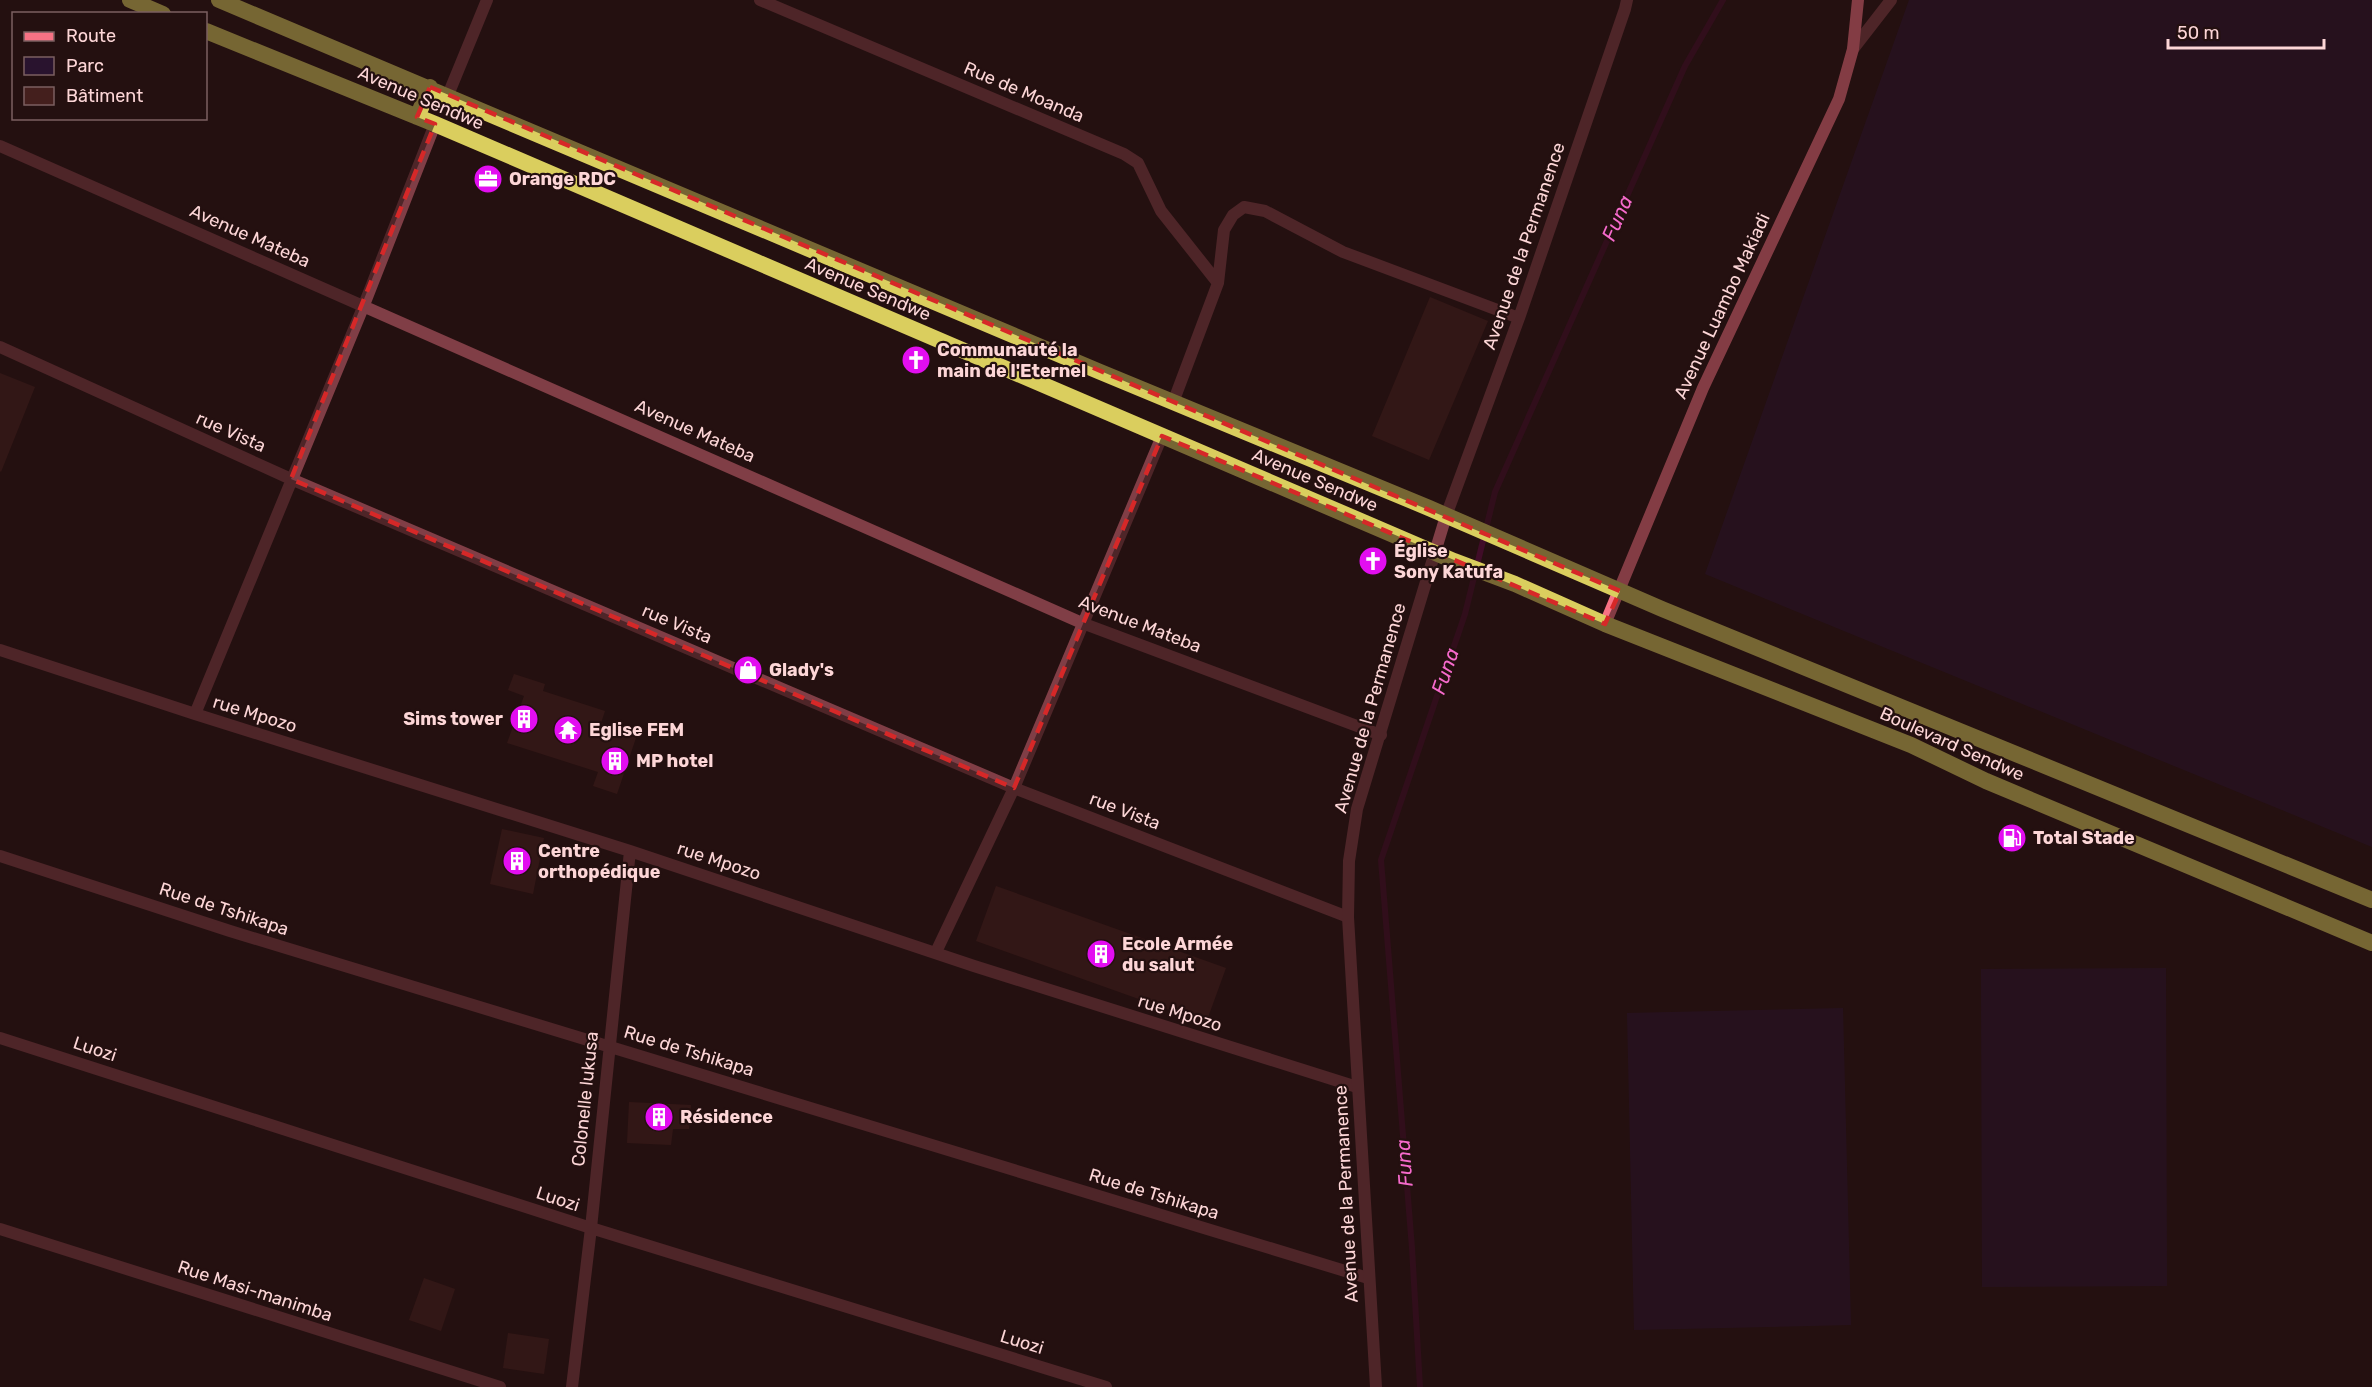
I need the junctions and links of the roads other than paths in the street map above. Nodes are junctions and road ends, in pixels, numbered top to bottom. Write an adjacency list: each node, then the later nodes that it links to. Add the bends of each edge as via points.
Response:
1 (130, 0): 8 (highway)
2 (219, 0): 11 (highway, Avenue Sendwe)
3 (487, 0): 12 (street)
4 (760, 0): 16 (street, Rue de Moanda, via 1124,154 1138,163 1161,212)
5 (1627, 0): 18 (street, Avenue de la Permanence)
6 (1858, 0): 10 (main road, Avenue Luambo Makiadi)
7 (1891, 0): 10 (street)
8 (158, 12)
9 (207, 31): 13 (highway, Avenue Sendwe)
10 (1853, 49): 27 (main road, Avenue Luambo Makiadi, via 1839,99 1703,388)
11 (430, 87): 12 (highway, Avenue Sendwe); 13 (highway)
12 (448, 95): 20 (highway, Avenue Sendwe)
13 (417, 117): 14 (highway, Avenue Sendwe)
14 (435, 124): 17 (street); 21 (highway, Avenue Sendwe)
15 (0, 146): 17 (street, Avenue Mateba)
16 (1218, 283): 18 (street, via 1224,230 1233,215 1244,207 1265,211 1343,252); 20 (street)
17 (364, 305): 22 (street); 28 (street, Avenue Mateba)
18 (1519, 318): 23 (street, Avenue de la Permanence)
19 (0, 347): 22 (street, rue Vista)
20 (1174, 400): 23 (highway, Avenue Sendwe)
21 (1162, 436): 24 (highway, Avenue Sendwe); 28 (street)
22 (291, 479): 31 (street); 33 (street, rue Vista)
23 (1446, 516): 24 (street, Avenue de la Permanence); 25 (highway, Avenue Sendwe)
24 (1434, 551): 26 (highway, Avenue Sendwe); 32 (street, Avenue de la Permanence)
25 (1525, 551): 27 (highway, Boulevard Sendwe)
26 (1515, 584): 29 (highway, Boulevard Sendwe)
27 (1620, 591): 29 (main road, Avenue Luambo Makiadi); 36 (highway, Boulevard Sendwe)
28 (1082, 623): 32 (street, Avenue Mateba); 33 (street)
29 (1605, 624): 38 (highway, Boulevard Sendwe, via 1911,745 1986,781)
30 (0, 650): 31 (street, rue Mpozo)
31 (195, 714): 34 (street, rue Mpozo)
32 (1381, 735): 37 (street, Avenue de la Permanence, via 1357,809 1349,861)
33 (1014, 788): 37 (street, rue Vista); 39 (street)
34 (630, 851): 39 (street, rue Mpozo); 41 (street, Colonelle lukusa)
35 (0, 856): 41 (street, Rue de Tshikapa, via 230,931)
36 (2372, 900)
37 (1348, 917): 42 (street, Avenue de la Permanence)
38 (2372, 943)
39 (936, 952): 42 (street, rue Mpozo)
40 (0, 1038): 43 (street, Luozi)
41 (609, 1046): 43 (street, Colonelle lukusa); 45 (street, Rue de Tshikapa)
42 (1357, 1087): 45 (street, Avenue de la Permanence)
43 (591, 1228): 47 (street, Colonelle lukusa); 48 (street, Luozi)
44 (0, 1229): 46 (street, Rue Masi-manimba)
45 (1368, 1278): 49 (street, Avenue de la Permanence)
46 (500, 1387)
47 (572, 1387)
48 (1106, 1387)
49 (1376, 1387)

